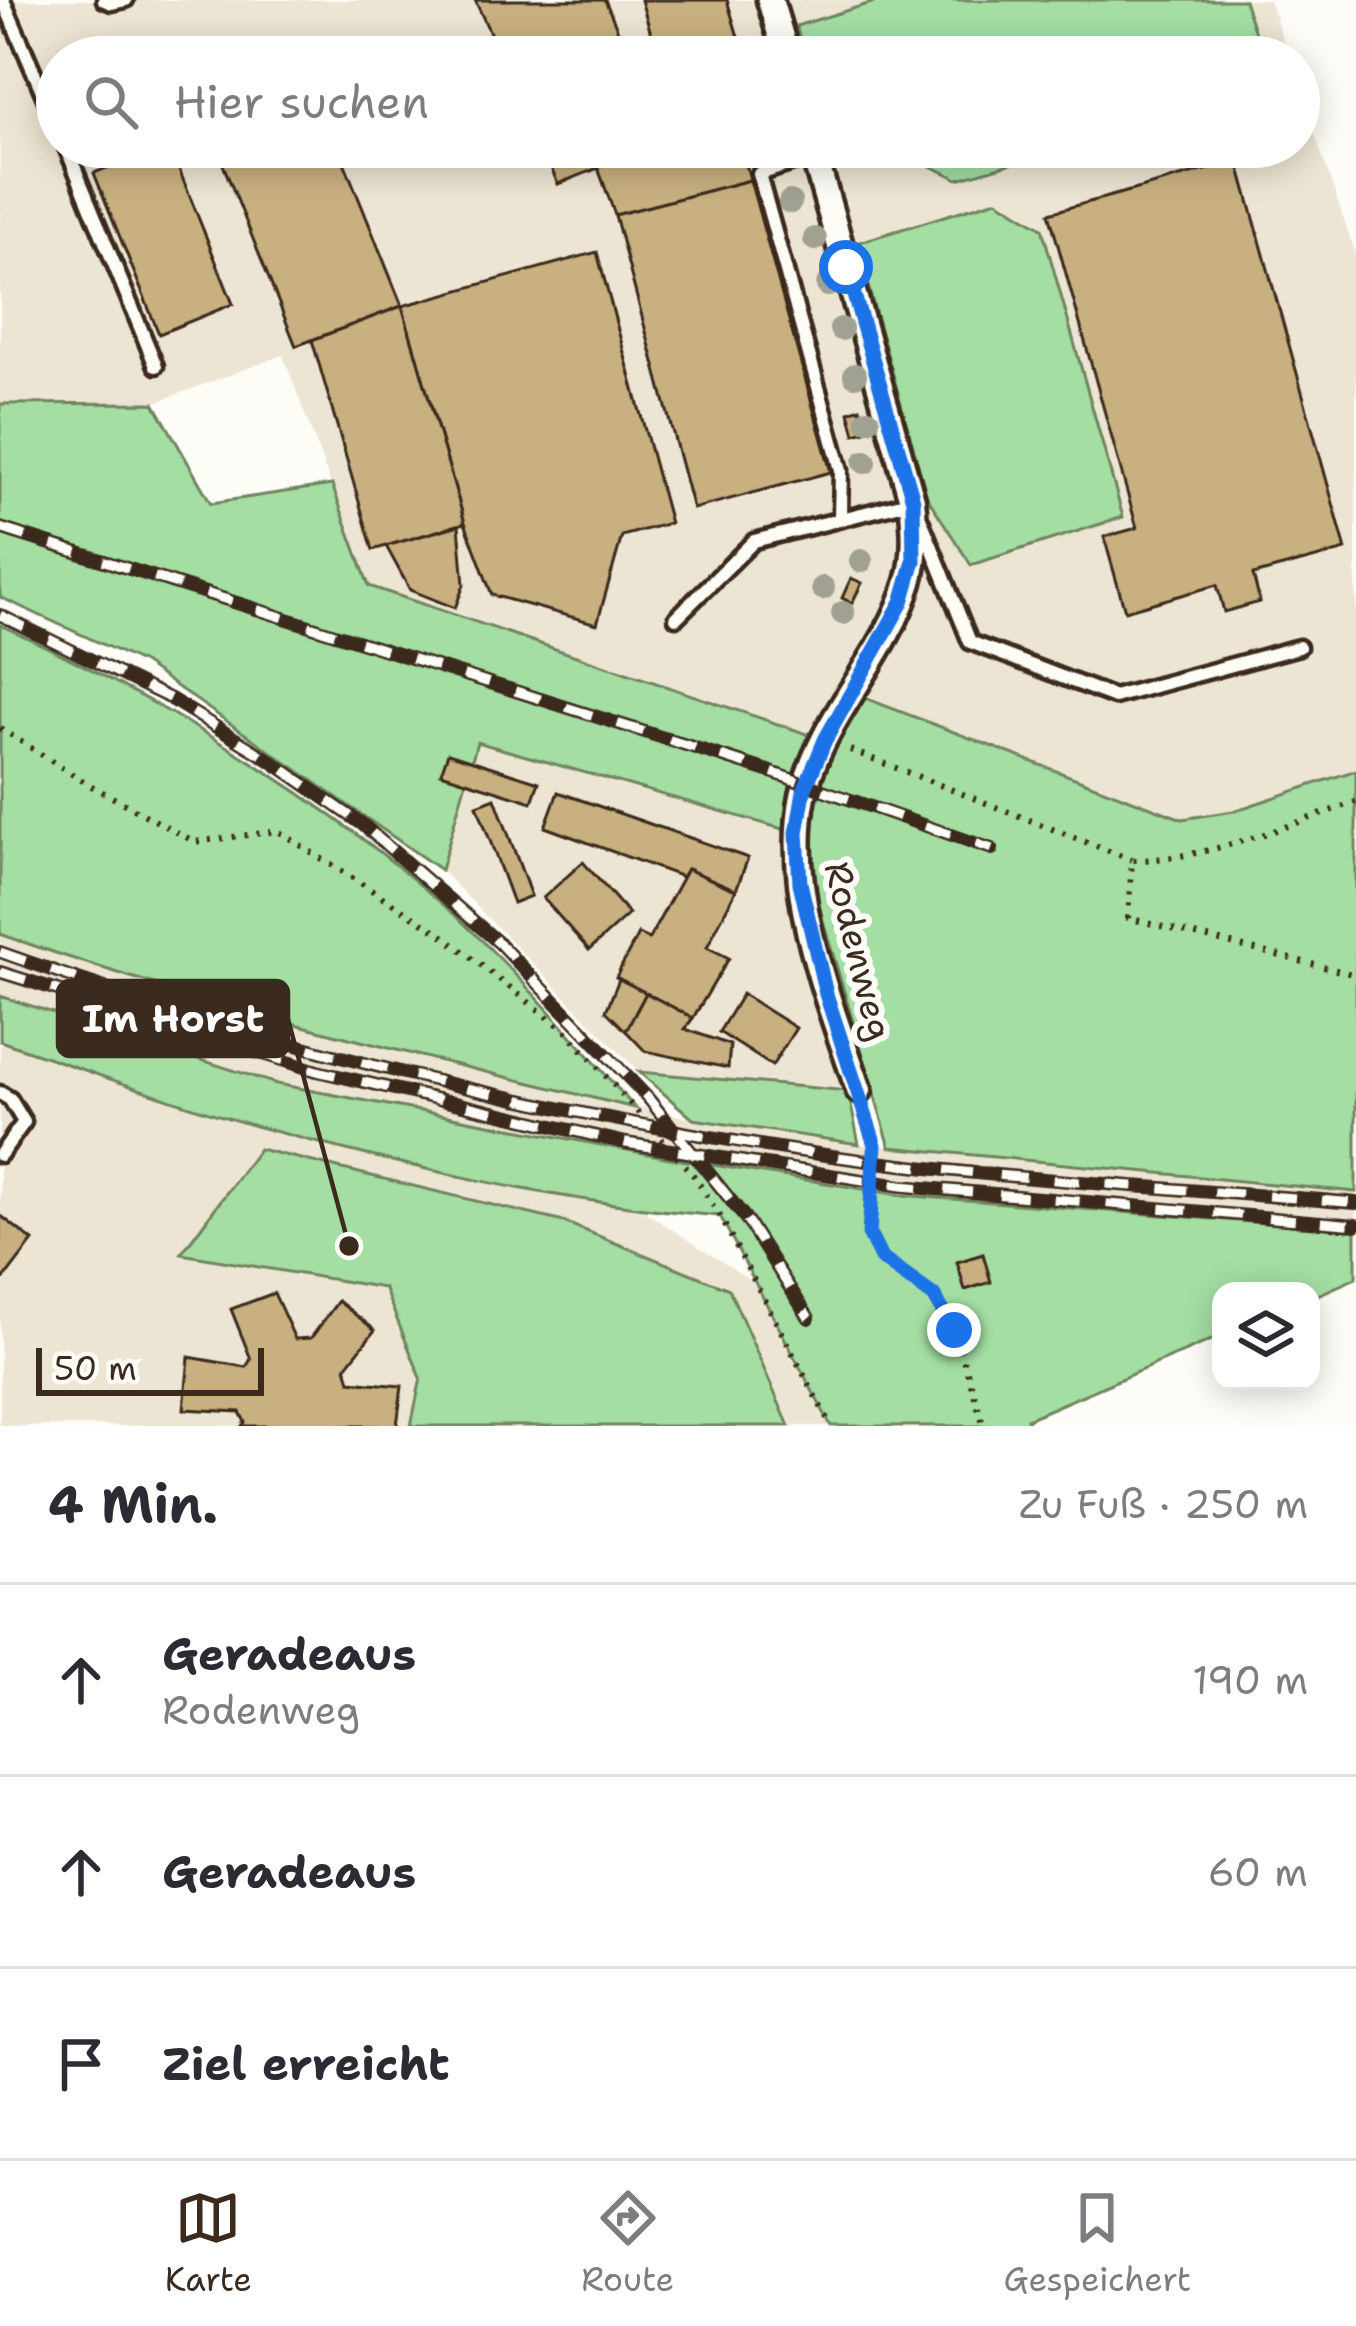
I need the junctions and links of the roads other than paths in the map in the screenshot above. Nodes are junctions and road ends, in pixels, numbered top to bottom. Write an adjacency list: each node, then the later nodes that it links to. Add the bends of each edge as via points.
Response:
1 (3, 0): 6 (lane)
2 (104, 0): 3 (lane)
3 (126, 0)
4 (770, 0): 5 (street)
5 (781, 36)
6 (36, 77)
7 (75, 168): 10 (lane)
8 (774, 168): 12 (lane, via 759,174 841,470)
9 (818, 168): 11 (street, Rodenweg)
10 (155, 366)
11 (913, 500): 12 (lane); 14 (lane, via 970,641 1114,697); 15 (street, Rodenweg, via 909,583 825,740 797,833 826,994)
12 (840, 518): 13 (lane, via 754,541)
13 (676, 618)
14 (1300, 647)
15 (859, 1090)
16 (0, 1093): 17 (lane, via 24,1122)
17 (0, 1155)

